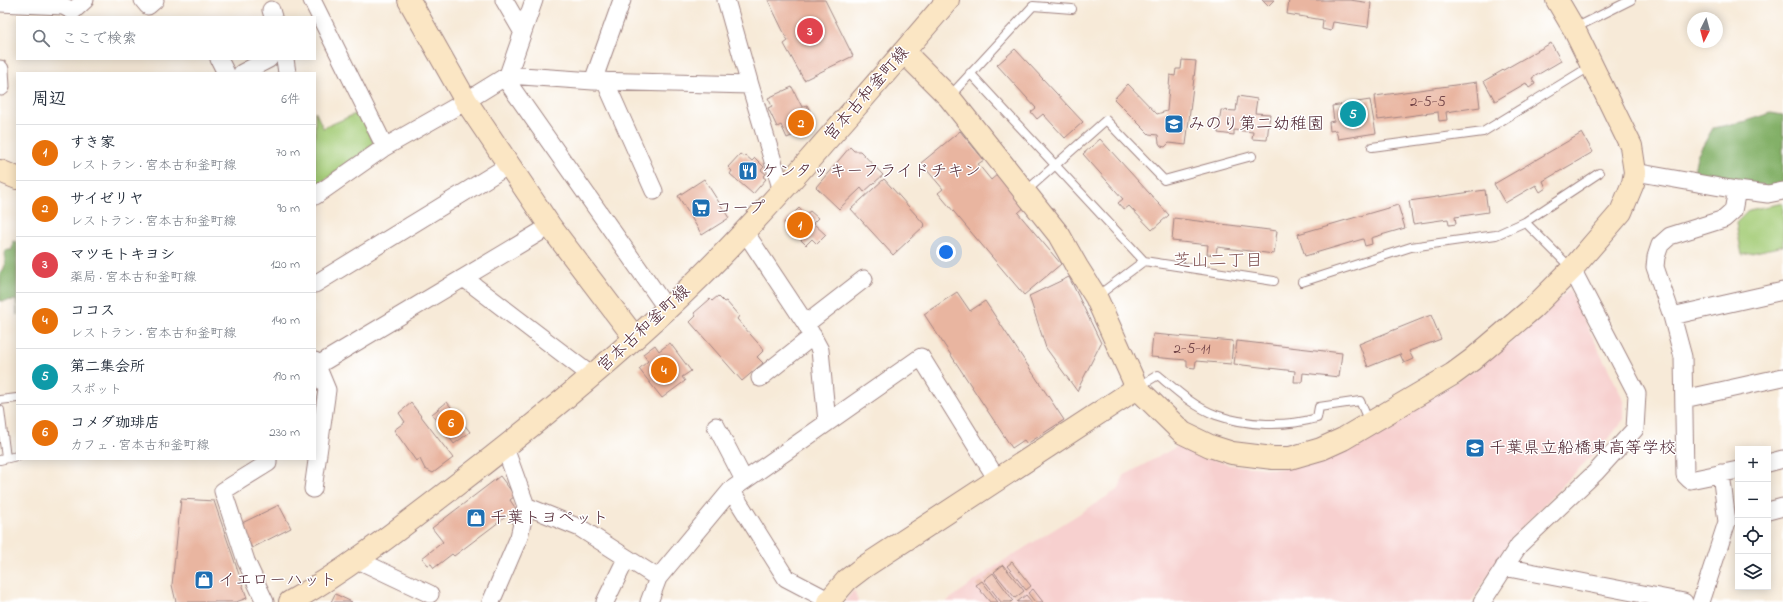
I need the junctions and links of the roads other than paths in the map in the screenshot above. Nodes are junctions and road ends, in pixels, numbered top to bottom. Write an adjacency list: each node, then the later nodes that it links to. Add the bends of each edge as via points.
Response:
1 (86, 0): 13 (street, via 73,11 63,6)
2 (143, 0): 3 (street, via 148,6)
3 (155, 0)
4 (312, 0): 33 (street)
5 (409, 0): 32 (street)
6 (504, 0): 16 (street)
7 (534, 0): 16 (street)
8 (622, 0): 28 (street)
9 (726, 0): 29 (street)
10 (948, 0): 17 (street, 宮本古和釜町線)
11 (1557, 0): 15 (street)
12 (1631, 0): 15 (lane)
13 (0, 3)
14 (1072, 9): 26 (lane, via 1033,6)
15 (1574, 29): 21 (street)
16 (522, 31): 27 (street)
17 (904, 52): 31 (street); 44 (street, 宮本古和釜町線)
18 (220, 60): 23 (street)
19 (267, 60): 24 (street)
20 (285, 60): 25 (street)
21 (1592, 65): 34 (lane, via 1483,132); 39 (street, via 1631,146)
22 (0, 69): 30 (street)
23 (226, 72)
24 (244, 72)
25 (287, 72)
26 (970, 73): 31 (lane); 37 (lane)
27 (506, 76): 28 (street); 32 (street); 60 (street)
28 (599, 81): 29 (street); 43 (street)
29 (750, 85): 44 (street)
30 (1, 87)
31 (949, 97): 45 (street)
32 (466, 101): 33 (street); 36 (street)
33 (385, 146): 47 (street)
34 (1372, 147)
35 (1252, 156): 37 (lane, via 1164,180 1106,120)
36 (509, 165): 49 (street); 57 (street)
37 (1056, 166): 45 (lane); 51 (lane)
38 (0, 171): 41 (street)
39 (1635, 172): 42 (street); 52 (street, via 1621,212)
40 (1599, 173): 48 (lane)
41 (16, 178)
42 (1737, 190): 46 (street, via 1768,194); 61 (street, via 1733,211 1724,219 1670,236 1660,244 1655,267)
43 (654, 191)
44 (782, 191): 50 (street, 宮本古和釜町線)
45 (1025, 192): 59 (street, via 1059,235)
46 (1783, 192)
47 (316, 195)
48 (1525, 222): 52 (lane); 56 (lane, via 1496,235 1411,247)
49 (550, 226): 53 (street); 63 (street)
50 (745, 232): 60 (street, 宮本古和釜町線); 62 (street)
51 (1144, 261): 55 (lane); 59 (lane)
52 (1572, 269): 74 (street, via 1527,313 1472,360 1453,374); 94 (street, via 1637,394 1635,429 1596,472 1519,545)
53 (464, 278): 64 (street); 65 (street)
54 (864, 279): 62 (street)
55 (1274, 281)
56 (1302, 282)
57 (316, 283)
58 (1783, 291): 61 (street)
59 (1096, 297): 68 (street)
60 (667, 309): 63 (street, 宮本古和釜町線)
61 (1672, 316): 70 (street, via 1683,357)
62 (810, 330): 67 (street); 73 (street, via 820,350)
63 (635, 338): 65 (street, 宮本古和釜町線)
64 (316, 363): 86 (street, via 327,390)
65 (592, 376): 76 (street, 宮本古和釜町線)
66 (1783, 376): 70 (street)
67 (760, 378)
68 (1137, 388): 74 (street, via 1184,433 1232,453 1290,458 1343,439); 74 (lane, via 1158,375 1180,394 1216,415 1261,423 1300,423 1317,418 1319,407 1360,401); 85 (street)
69 (16, 398): 71 (lane)
70 (1684, 399): 83 (street, via 1685,475 1690,480)
71 (0, 400)
72 (0, 410): 78 (lane)
73 (827, 422): 84 (street); 85 (street, via 921,357)
74 (1369, 422)
75 (716, 426): 84 (street)
76 (505, 448): 88 (street); 93 (street, 宮本古和釜町線)
77 (16, 456): 78 (lane)
78 (3, 459)
79 (1783, 459): 81 (street)
80 (268, 460): 98 (street, via 268,463 223,491 246,561)
81 (1771, 462)
82 (1735, 471): 83 (street)
83 (1721, 474): 91 (street)
84 (744, 480): 87 (street)
85 (998, 481): 97 (street, via 846,580)
86 (313, 489)
87 (731, 490): 95 (street); 97 (street, via 786,578)
88 (526, 506): 92 (street, via 580,528); 100 (street, via 520,537)
89 (1783, 507): 90 (street)
90 (1771, 510)
91 (1732, 521): 105 (street)
92 (626, 559): 95 (street); 101 (street)
93 (358, 560): 96 (street); 99 (street, 宮本古和釜町線)
94 (1504, 566): 103 (street); 104 (street)
95 (658, 578): 102 (street)
96 (430, 594)
97 (828, 601)
98 (265, 602)
99 (290, 602)
100 (491, 602)
101 (605, 602)
102 (650, 602)
103 (1482, 602)
104 (1684, 602)
105 (1701, 602)

